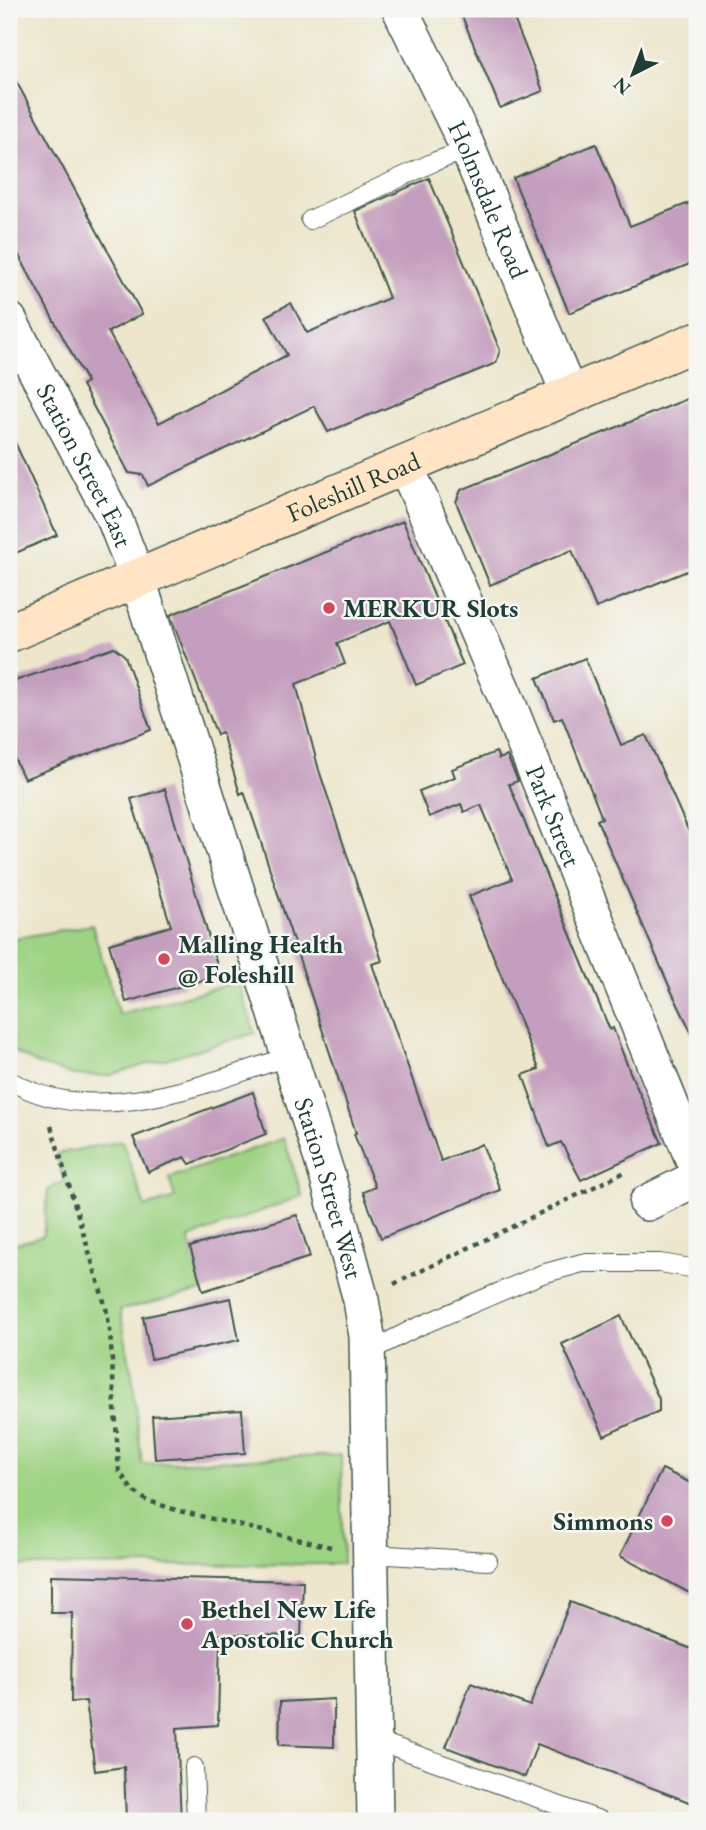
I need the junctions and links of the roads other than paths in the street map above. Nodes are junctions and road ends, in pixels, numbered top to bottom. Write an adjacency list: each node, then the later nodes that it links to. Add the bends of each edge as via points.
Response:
1 (400, 9): 2 (street, Holmsdale Road)
2 (468, 150): 3 (lane); 6 (street, Holmsdale Road)
3 (310, 220)
4 (9, 320): 8 (street, Station Street East, via 115,520)
5 (697, 341): 6 (main road, Foleshill Road)
6 (569, 394): 7 (main road, Foleshill Road)
7 (405, 464): 8 (main road, Foleshill Road); 12 (street, Park Street, via 505,696)
8 (137, 578): 9 (main road, Foleshill Road); 10 (street, Station Street West)
9 (9, 633)
10 (290, 1056): 11 (lane, via 215,1080 114,1103 87,1104 42,1095); 16 (street, Station Street West, via 361,1300)
11 (9, 1080)
12 (697, 1169)
13 (697, 1178): 14 (street)
14 (647, 1203)
15 (697, 1269): 16 (lane, via 660,1263 582,1263 542,1274)
16 (368, 1352): 17 (street, Station Street West)
17 (357, 1552): 18 (lane); 19 (street, Station Street West)
18 (488, 1561)
19 (375, 1740): 22 (street, Station Street West); 23 (lane)
20 (194, 1767): 21 (lane)
21 (196, 1821)
22 (375, 1821)
23 (602, 1821)

